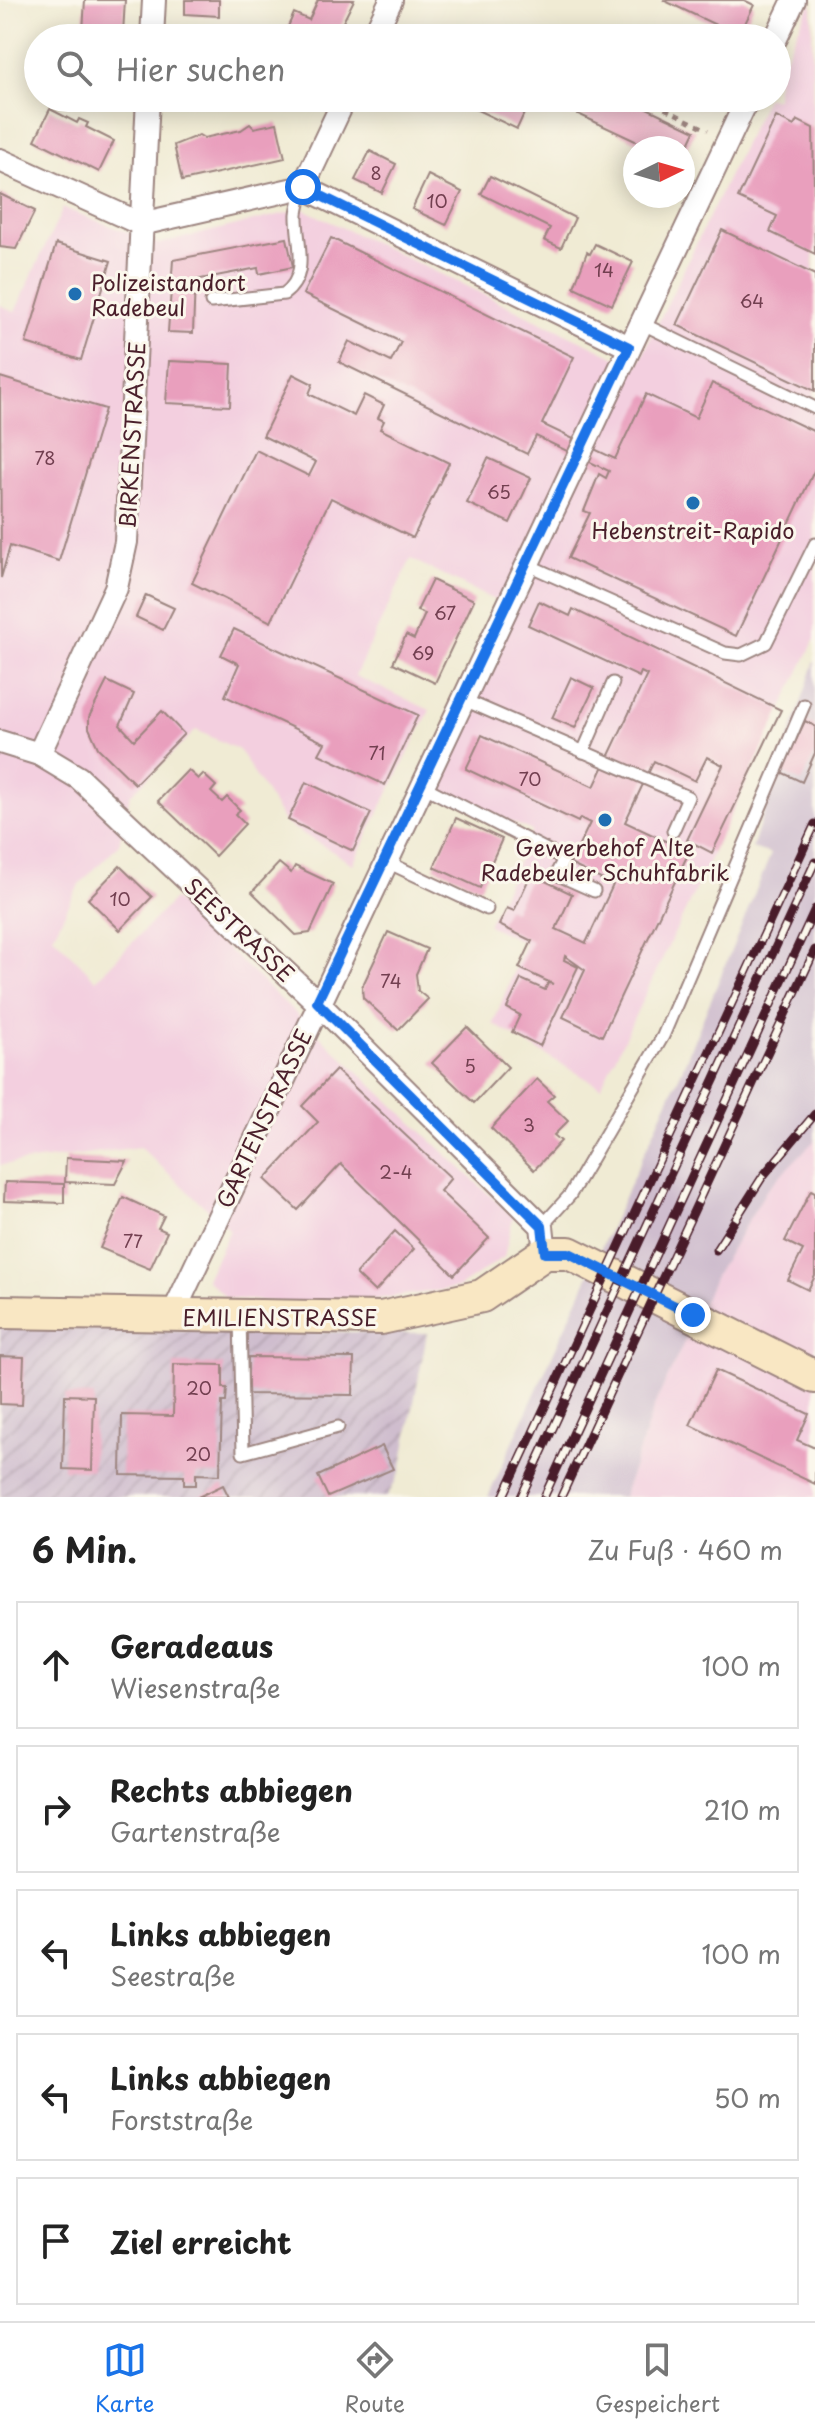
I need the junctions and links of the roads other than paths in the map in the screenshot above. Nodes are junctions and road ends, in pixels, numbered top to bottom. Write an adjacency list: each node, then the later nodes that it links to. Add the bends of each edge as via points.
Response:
1 (154, 0): 4 (street)
2 (391, 0): 5 (street)
3 (794, 0): 6 (street)
4 (153, 24)
5 (380, 24)
6 (783, 24)
7 (147, 112): 12 (street, BIRKENSTRASSE)
8 (338, 112): 11 (street)
9 (741, 112): 14 (street, GARTENSTRASSE)
10 (0, 160): 12 (street)
11 (303, 187): 12 (street); 13 (lane, via 297,215 301,266 291,289); 15 (street)
12 (141, 224): 24 (street, BIRKENSTRASSE, via 126,542 116,588)
13 (211, 302)
14 (640, 323): 15 (street, GARTENSTRASSE); 16 (lane)
15 (629, 347): 18 (street, GARTENSTRASSE)
16 (815, 408)
17 (815, 544): 18 (lane, via 766,643 741,655 725,653)
18 (526, 564): 20 (street, GARTENSTRASSE)
19 (613, 683): 23 (lane)
20 (461, 699): 23 (lane); 25 (street, GARTENSTRASSE)
21 (804, 705): 31 (lane, via 663,1036)
22 (0, 742): 24 (street, SEESTRASSE)
23 (583, 752): 26 (lane, via 688,797)
24 (39, 754): 30 (street, SEESTRASSE, via 79,778)
25 (421, 785): 27 (street, GARTENSTRASSE); 28 (lane, via 564,859 556,874)
26 (673, 831)
27 (385, 860): 29 (lane); 30 (street, GARTENSTRASSE)
28 (594, 891)
29 (487, 909)
30 (317, 1002): 31 (street, SEESTRASSE); 33 (street, GARTENSTRASSE)
31 (544, 1239): 34 (street, EMILIENSTRASSE, via 482,1296 381,1318); 35 (street)
32 (0, 1312): 33 (street, EMILIENSTRASSE)
33 (172, 1316): 34 (street, EMILIENSTRASSE)
34 (240, 1316): 36 (lane, via 243,1453)
35 (815, 1377)
36 (338, 1427)

